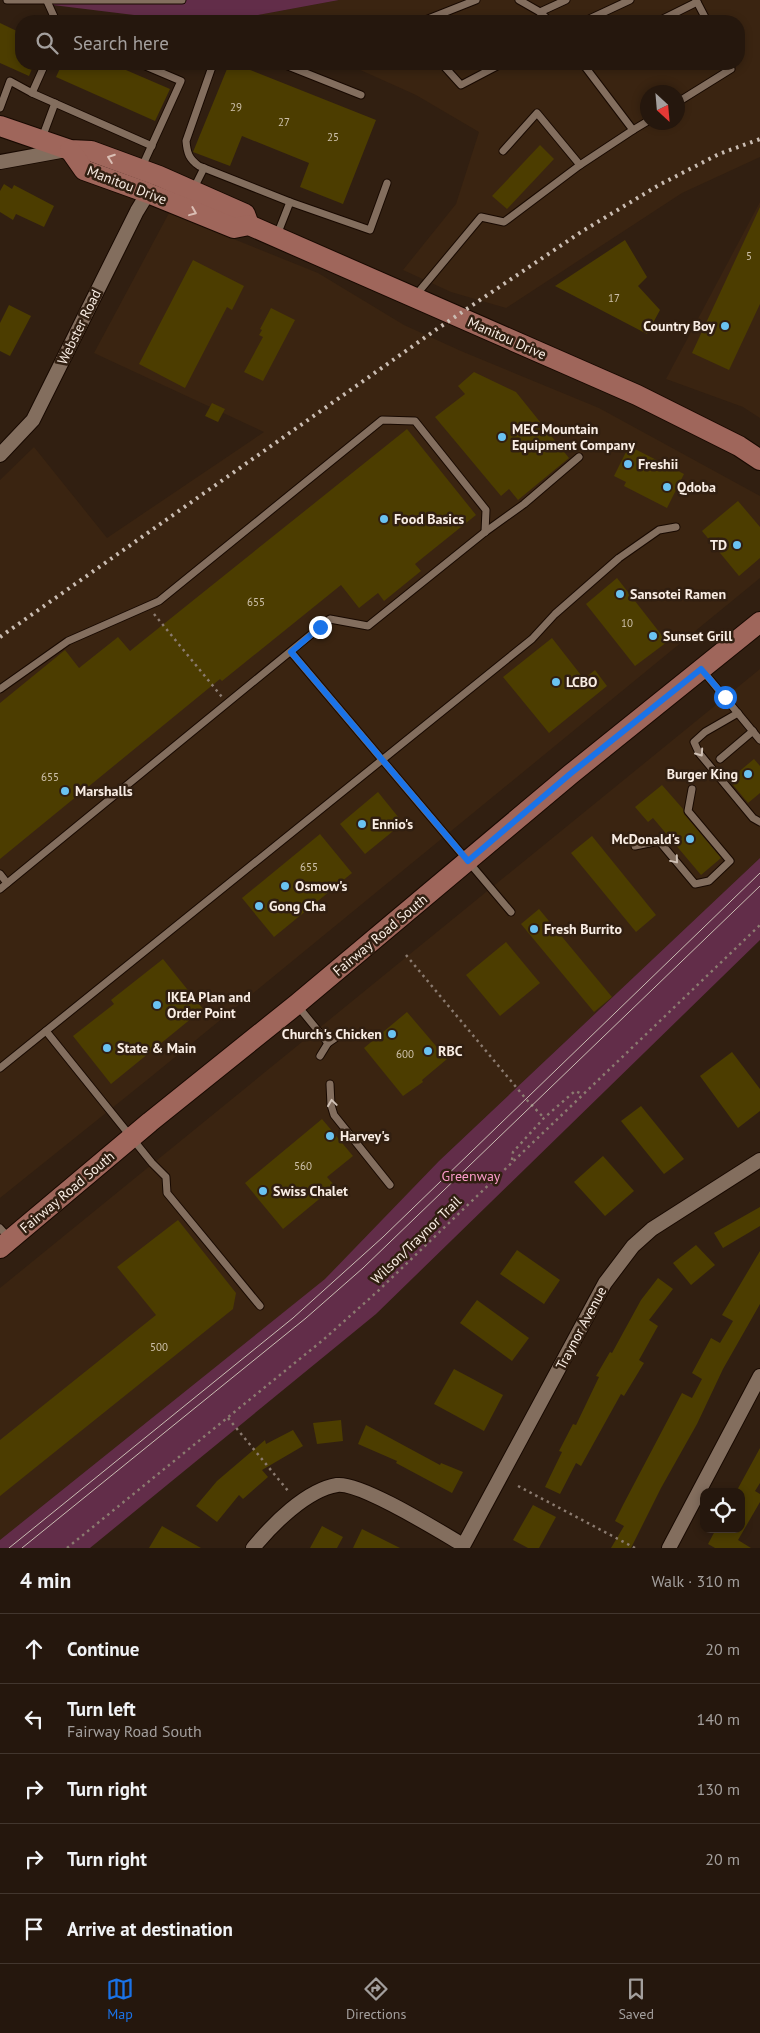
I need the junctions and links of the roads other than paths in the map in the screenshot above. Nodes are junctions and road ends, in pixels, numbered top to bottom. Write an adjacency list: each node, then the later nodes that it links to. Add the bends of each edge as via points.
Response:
1 (7, 0): 7 (lane)
2 (182, 0): 7 (lane)
3 (476, 0): 11 (lane)
4 (519, 0): 9 (lane)
5 (566, 0): 9 (lane)
6 (630, 0): 13 (lane)
7 (48, 1): 10 (lane)
8 (697, 1): 14 (lane); 15 (lane)
9 (540, 12): 12 (lane)
10 (54, 15)
11 (438, 15)
12 (543, 15)
13 (598, 15)
14 (670, 15)
15 (704, 15)
16 (42, 70): 24 (lane)
17 (155, 70): 33 (lane, via 181,81)
18 (210, 70): 38 (lane, via 186,141 190,160)
19 (298, 70): 25 (lane)
20 (447, 70): 21 (lane, via 461,85)
21 (490, 70)
22 (588, 70): 31 (lane)
23 (729, 70): 26 (lane)
24 (32, 93): 27 (lane); 28 (lane, via 10,80)
25 (361, 95)
26 (685, 98)
27 (55, 103): 32 (lane); 33 (lane)
28 (0, 108)
29 (0, 126): 32 (main road, Manitou Drive)
30 (640, 126): 31 (lane)
31 (633, 130): 37 (lane)
32 (41, 140): 34 (main road, Manitou Drive)
33 (152, 146): 39 (lane)
34 (70, 150): 36 (street); 39 (main road, Manitou Drive, one-way to 34, via 91,151); 42 (main road, Manitou Drive, via 84,170)
35 (503, 151): 37 (lane, via 537,113)
36 (0, 162)
37 (580, 166): 46 (lane, via 504,222 481,217)
38 (204, 168): 41 (lane); 43 (lane)
39 (141, 169): 41 (main road, Manitou Drive)
40 (387, 183): 43 (lane, via 370,230)
41 (193, 191): 44 (main road, Manitou Drive, via 245,214)
42 (148, 193): 44 (main road, Manitou Drive, one-way to 44, via 234,228); 47 (street, Webster Road, via 33,420)
43 (290, 202): 45 (lane)
44 (249, 226): 45 (main road, Manitou Drive)
45 (276, 237): 46 (main road, Manitou Drive)
46 (414, 298): 49 (main road, Manitou Drive, via 669,410)
47 (0, 455)
48 (579, 457): 51 (lane)
49 (760, 460)
50 (676, 526): 60 (lane, via 659,530 619,558 555,614 532,639)
51 (485, 532): 53 (lane, via 368,626 330,618); 55 (lane, via 486,510 415,421 382,420 159,601 68,640)
52 (760, 622): 54 (main road, Fairway Road South)
53 (291, 652): 60 (lane); 66 (lane)
54 (701, 669): 56 (lane); 64 (main road, Fairway Road South)
55 (0, 689)
56 (738, 713): 57 (lane); 62 (lane, one-way to 62, via 694,742 711,768)
57 (753, 731): 58 (lane); 59 (lane)
58 (760, 740)
59 (720, 759)
60 (382, 760): 64 (lane); 70 (lane)
61 (692, 788): 63 (lane, one-way to 61, via 659,841 695,884 709,881 730,861 688,811)
62 (760, 822)
63 (635, 846)
64 (468, 861): 68 (lane); 69 (main road, Fairway Road South)
65 (0, 874): 66 (lane)
66 (7, 883): 67 (lane)
67 (0, 889)
68 (511, 912)
69 (297, 1004): 72 (lane); 76 (main road, Fairway Road South)
70 (46, 1031): 74 (lane); 76 (lane)
71 (344, 1032): 72 (lane)
72 (328, 1043): 73 (lane)
73 (320, 1056)
74 (0, 1068)
75 (330, 1084): 78 (lane, one-way to 75, via 334,1115 330,1105)
76 (131, 1138): 79 (main road, Fairway Road South); 80 (lane, via 166,1177 167,1193)
77 (760, 1160): 82 (street, Traynor Avenue, via 652,1229 618,1265 605,1283)
78 (390, 1185)
79 (3, 1238)
80 (260, 1306)
81 (760, 1376): 84 (street)
82 (462, 1546): 83 (street, via 362,1490 338,1485 317,1491 299,1503)
83 (253, 1548)
84 (669, 1548)

